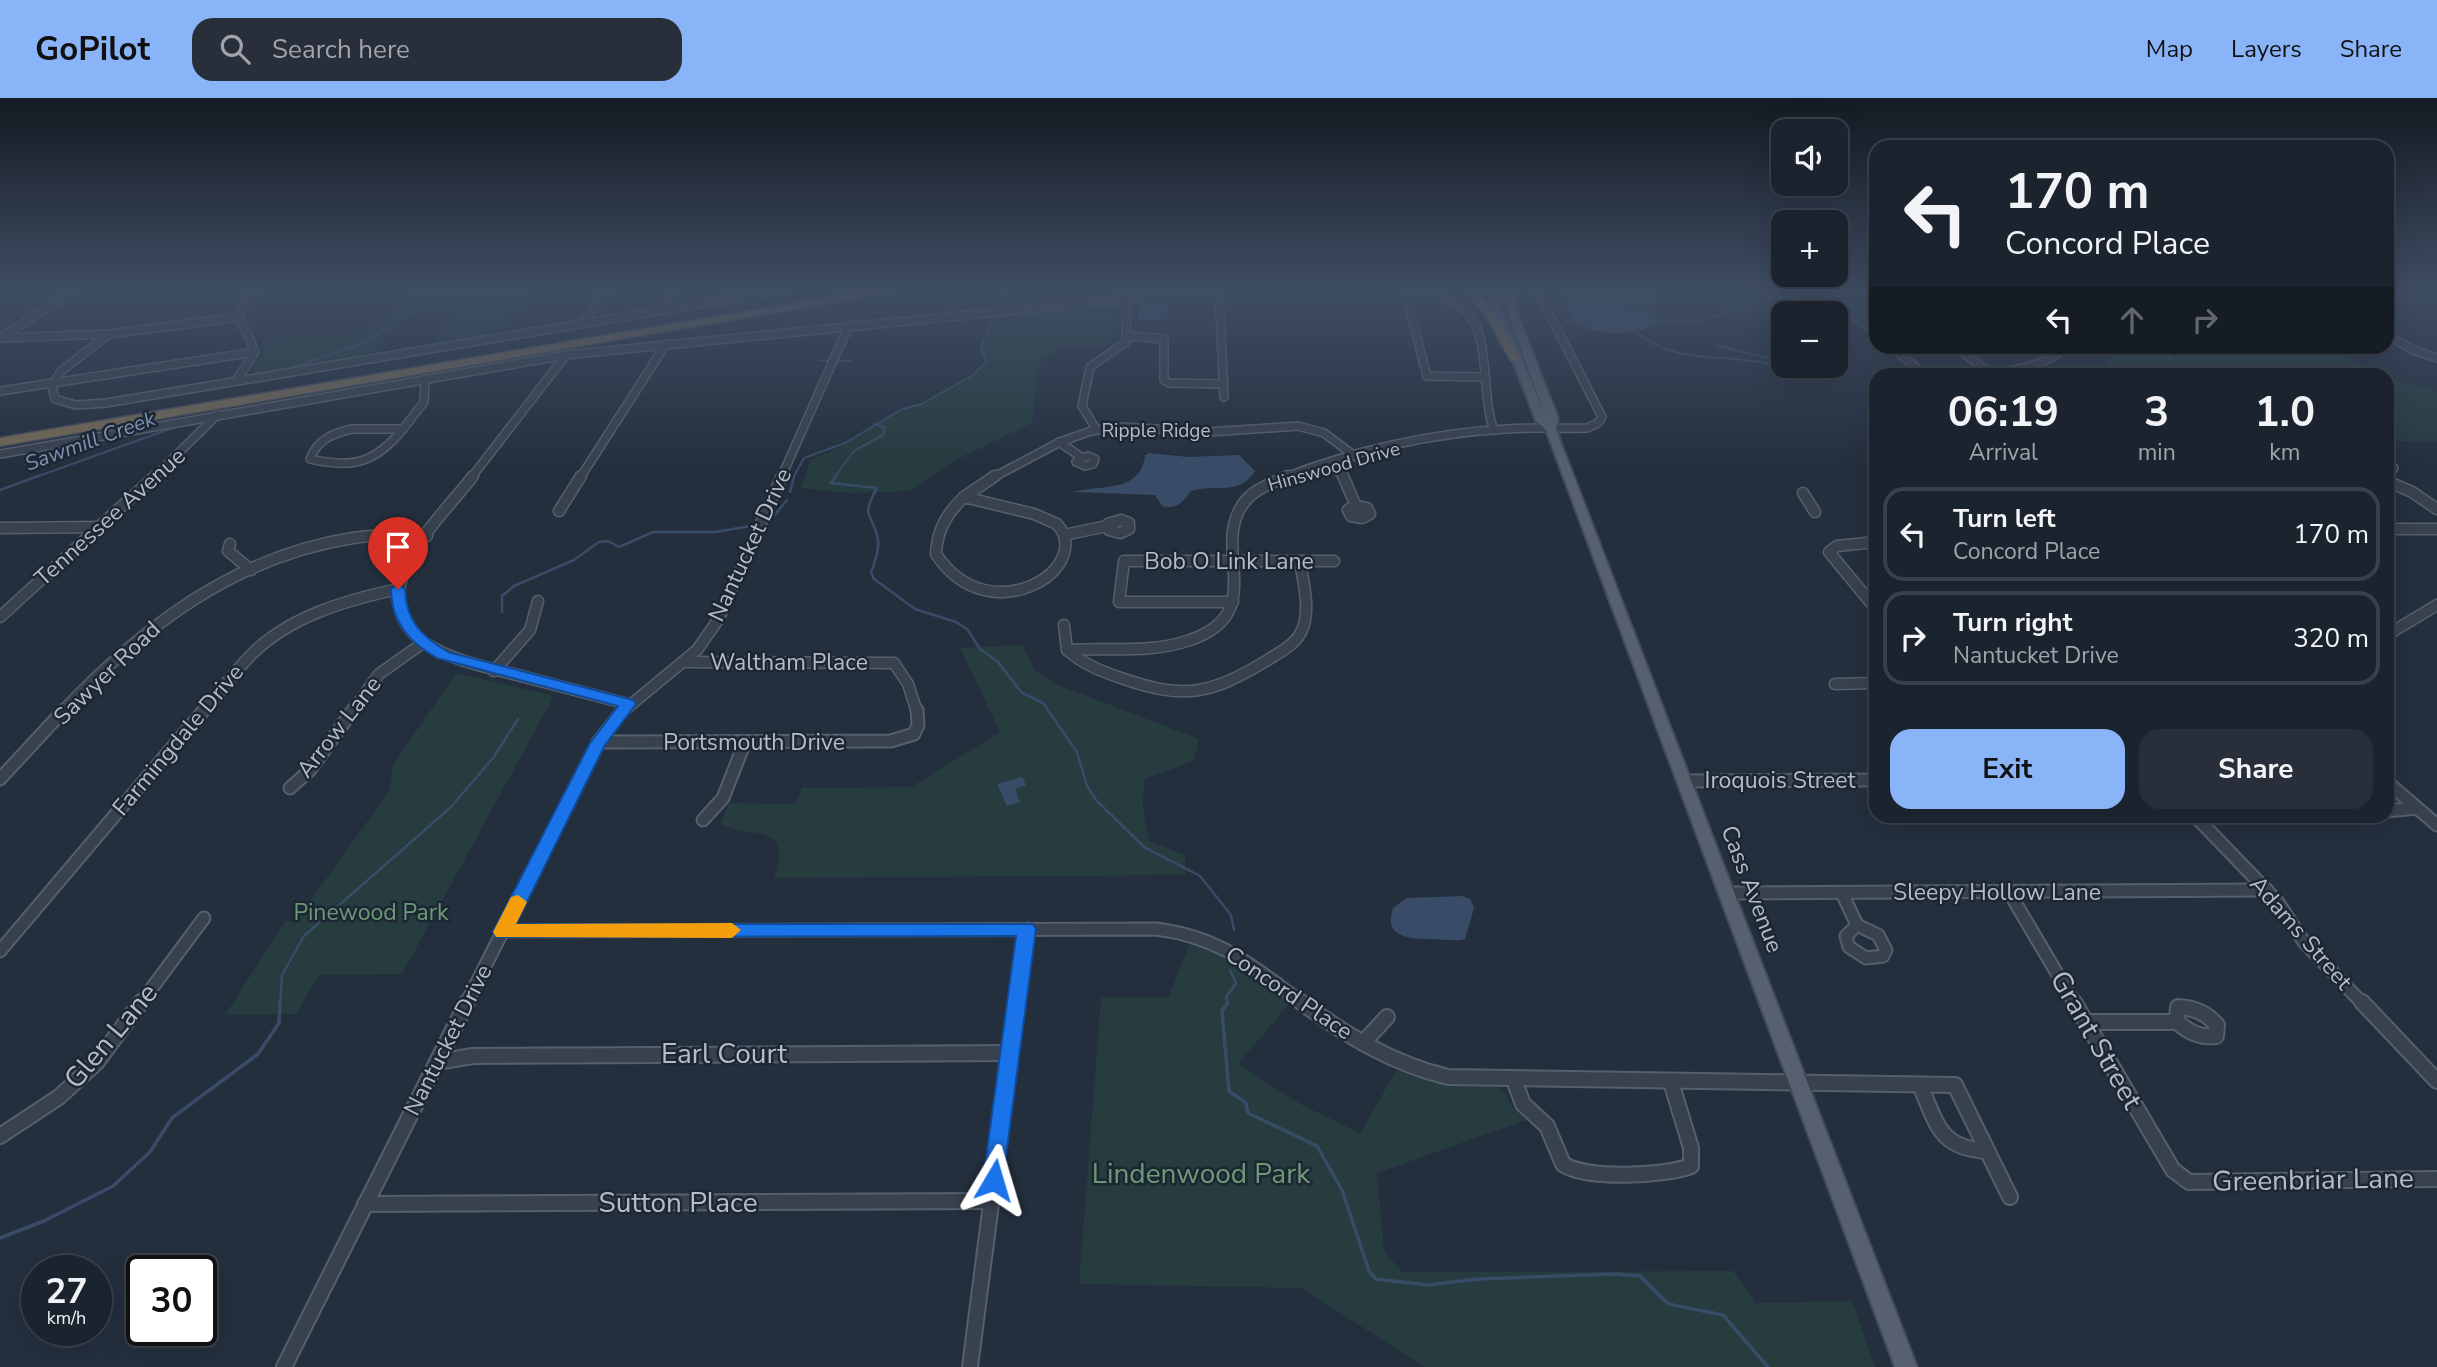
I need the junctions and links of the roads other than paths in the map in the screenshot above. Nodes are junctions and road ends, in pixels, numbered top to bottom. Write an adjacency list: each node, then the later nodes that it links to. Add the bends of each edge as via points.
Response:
1 (89, 349): 32 (street, via 61,371)
2 (427, 349): 30 (street)
3 (490, 349): 40 (highway)
4 (542, 349): 41 (highway)
5 (619, 349): 22 (street)
6 (663, 349): 52 (street)
7 (839, 349): 77 (street, Nantucket Drive, via 718,620)
8 (1118, 349): 37 (street, via 1090,367 1082,406)
9 (1164, 349): 31 (street, via 1164,380 1169,383)
10 (1222, 349): 31 (street)
11 (1420, 349): 28 (street, via 1427,376)
12 (1481, 349): 28 (street)
13 (1509, 349): 24 (highway)
14 (1511, 349): 24 (main road, Cass Avenue)
15 (1527, 349): 38 (main road, Cass Avenue, via 1553,418)
16 (1567, 349): 38 (street, Hinswood Drive, via 1602,417 1587,428)
17 (2417, 349): 23 (street)
18 (255, 352): 30 (street); 32 (street)
19 (1900, 354): 25 (street)
20 (1965, 354): 26 (street)
21 (2054, 354): 27 (street, via 2039,363)
22 (566, 355): 29 (street); 60 (street)
23 (2433, 357)
24 (1515, 359): 38 (main road, Cass Avenue, via 1541,421)
25 (1916, 368)
26 (1983, 368)
27 (2011, 368)
28 (1482, 377): 39 (street)
29 (425, 379): 35 (street); 36 (street, via 424,402)
30 (236, 381): 32 (street, via 90,405 55,399)
31 (1224, 384): 34 (street)
32 (52, 386): 33 (street)
33 (0, 391)
34 (1224, 397)
35 (218, 414): 43 (street); 55 (street, Tennessee Avenue)
36 (403, 429): 36 (street, via 370,459 310,459 324,438 336,432)
37 (1096, 429): 42 (street, Ripple Ridge); 45 (street, Ripple Ridge, via 1207,432 1298,426 1326,433)
38 (1551, 429): 39 (street, Hinswood Drive); 87 (main road, Cass Avenue)
39 (1494, 430): 45 (street, Hinswood Drive)
40 (0, 432)
41 (0, 442)
42 (1059, 442): 44 (street); 49 (street, Ripple Ridge)
43 (0, 454)
44 (1081, 457)
45 (1356, 457): 46 (street, Hinswood Drive)
46 (1331, 464): 50 (street, via 1347,481); 65 (street, Hinswood Drive, via 1266,484 1249,497 1234,523)
47 (2394, 483): 51 (street)
48 (1803, 493): 53 (street)
49 (964, 497): 59 (street, via 1042,517 1059,526); 59 (street, Ripple Ridge, via 945,518 936,554 950,571 975,587 1005,592 1043,583 1060,566)
50 (1356, 506)
51 (2437, 509)
52 (559, 511)
53 (1815, 512)
54 (1107, 526): 59 (street)
55 (99, 527): 56 (street); 72 (street, Tennessee Avenue)
56 (0, 528)
57 (2394, 529): 58 (street)
58 (2437, 529)
59 (1064, 535)
60 (427, 536): 66 (street, Sawyer Road, via 340,541); 67 (street, via 407,565)
61 (1869, 543): 69 (street, via 1837,546 1829,552)
62 (230, 544): 66 (street, via 228,551)
63 (1300, 561): 64 (street, Bob O Link Lane); 65 (street, Bob O Link Lane); 76 (street, via 1306,614 1300,635 1275,655 1211,691 1181,695 1156,690 1082,663)
64 (1334, 561)
65 (1233, 564): 70 (street, Hinswood Drive); 70 (street, Bob O Link Lane, via 1124,561 1119,602)
66 (251, 570): 85 (street, Sawyer Road, via 140,636)
67 (398, 589): 75 (street, via 403,620); 103 (street, Farmingdale Drive, via 326,608 287,627 252,654)
68 (538, 601): 78 (street, via 539,613 518,648)
69 (1869, 601)
70 (1233, 602): 76 (street, via 1224,620 1184,644)
71 (2437, 605): 74 (street)
72 (0, 617)
73 (1064, 625): 76 (street)
74 (2394, 631)
75 (423, 643): 78 (street, via 450,658); 88 (street, Arrow Lane, via 383,669 310,770)
76 (1067, 650)
77 (684, 662): 81 (street, Nantucket Drive); 82 (street, Waltham Place, via 894,663 905,674 919,718)
78 (494, 671): 81 (street)
79 (1869, 683): 80 (street)
80 (1835, 684)
81 (628, 704): 84 (street, Nantucket Drive)
82 (910, 737): 83 (street, Portsmouth Drive)
83 (745, 742): 84 (street, Portsmouth Drive); 92 (street, via 723,798)
84 (598, 743): 102 (street, Nantucket Drive)
85 (0, 779)
86 (1869, 780): 87 (street, Iroquois Street)
87 (1685, 781): 97 (main road, Cass Avenue)
88 (290, 788)
89 (2394, 788): 90 (street)
90 (2417, 808): 91 (street); 94 (street)
91 (2394, 810)
92 (703, 820)
93 (2201, 823): 95 (street, Adams Street)
94 (2437, 825)
95 (2267, 890): 96 (street, Sleepy Hollow Lane); 112 (street, Adams Street, via 2304,942)
96 (2009, 892): 98 (street, Sleepy Hollow Lane); 106 (street, Grant Street)
97 (1727, 893): 98 (street, Sleepy Hollow Lane); 113 (main road, Cass Avenue)
98 (1842, 893): 100 (street)
99 (204, 918): 115 (street, Glen Lane, via 97,1062 52,1103)
100 (1857, 925)
101 (1027, 929): 102 (street, Concord Place); 107 (street, Concord Place, via 1151,929 1200,938 1240,956); 108 (street)
102 (503, 932): 109 (street, Nantucket Drive)
103 (0, 951)
104 (1387, 1017): 107 (street, Concord Place)
105 (2176, 1021): 106 (street)
106 (2085, 1022): 118 (street, Grant Street, via 2173,1170)
107 (1363, 1043): 110 (street, Concord Place, via 1427,1073 1463,1080)
108 (1010, 1053): 109 (street, Earl Court, via 473,1056); 120 (street)
109 (437, 1062): 121 (street, Nantucket Drive)
110 (1514, 1080): 111 (street, Concord Place); 111 (street, via 1521,1104 1546,1126 1558,1159 1567,1168 1584,1171 1674,1171 1691,1166 1691,1148)
111 (1671, 1082): 113 (street, Concord Place)
112 (2437, 1082)
113 (1799, 1085): 114 (street, Concord Place); 124 (main road, Cass Avenue)
114 (1920, 1086): 116 (street, via 1949,1144 1959,1150); 116 (street, Concord Place, via 1955,1085)
115 (0, 1136)
116 (1987, 1152): 119 (street)
117 (2437, 1179): 118 (street, Greenbriar Lane)
118 (2189, 1182)
119 (2010, 1197)
120 (991, 1201): 121 (street, Sutton Place); 123 (street)
121 (365, 1204): 122 (street, Nantucket Drive)
122 (284, 1367)
123 (970, 1367)
124 (1906, 1367)

